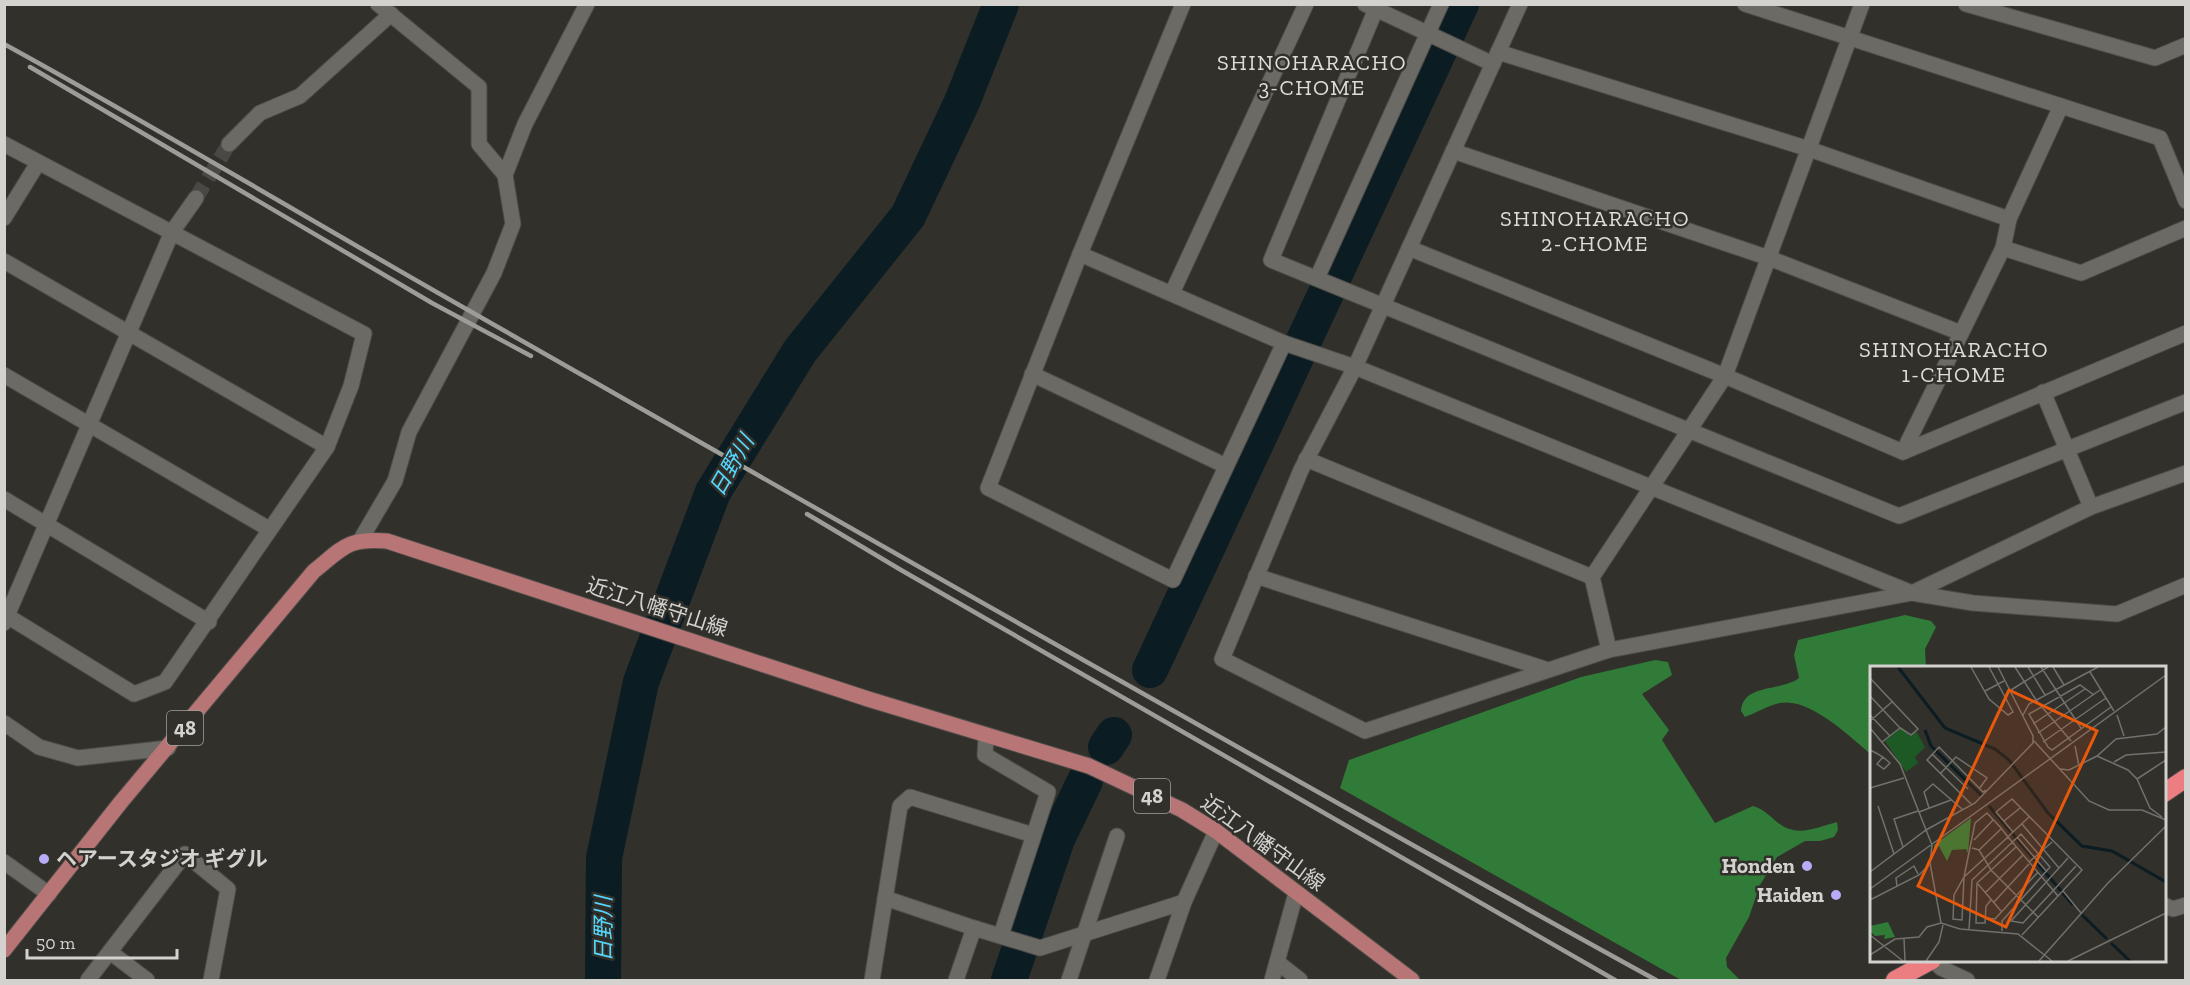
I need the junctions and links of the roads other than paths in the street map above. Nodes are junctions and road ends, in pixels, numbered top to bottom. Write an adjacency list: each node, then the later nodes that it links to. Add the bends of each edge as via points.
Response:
1 (378, 4): 11 (street)
2 (587, 4): 22 (street, via 525,123)
3 (1183, 4): 31 (street)
4 (1306, 4): 35 (street)
5 (1441, 4): 12 (street)
6 (1520, 4): 15 (street)
7 (1745, 4): 13 (street)
8 (1862, 4): 13 (street)
9 (1966, 4): 14 (street, via 2155,58)
10 (1373, 6): 12 (street); 34 (street, via 1271,260)
11 (392, 14): 18 (street, via 300,96 260,113); 22 (street, via 479,87 479,144)
12 (1432, 35): 15 (street); 34 (street)
13 (1850, 38): 16 (street); 19 (street)
14 (2186, 45)
15 (1496, 58): 19 (street); 20 (street)
16 (2061, 106): 24 (street, via 2160,138); 26 (street)
17 (4, 144): 21 (street)
18 (229, 144)
19 (1809, 149): 26 (street); 32 (street)
20 (1453, 151): 29 (street); 32 (street)
21 (38, 163): 25 (street); 28 (street)
22 (505, 175): 60 (street, via 513,224 494,273 409,432 395,481)
23 (196, 198): 28 (street)
24 (2186, 201)
25 (4, 218)
26 (2008, 219): 30 (street)
27 (2186, 228): 30 (street, via 2081,273)
28 (172, 232): 37 (street); 49 (street, via 364,334 351,386)
29 (1409, 248): 36 (street); 44 (street)
30 (2003, 248): 38 (street)
31 (1080, 254): 35 (street); 42 (street)
32 (1768, 258): 38 (street); 44 (street)
33 (4, 261): 37 (street)
34 (1320, 279): 36 (street)
35 (1172, 293): 40 (street)
36 (1383, 304): 41 (street); 48 (street)
37 (129, 333): 47 (street); 49 (street)
38 (1961, 333): 51 (street)
39 (2186, 333): 45 (street)
40 (1288, 344): 41 (street); 53 (street)
41 (1355, 367): 52 (street); 55 (street)
42 (1032, 374): 53 (street); 53 (street, via 988,488 1173,580)
43 (4, 375): 47 (street)
44 (1725, 376): 48 (street); 51 (street)
45 (2043, 392): 50 (street); 51 (street)
46 (2186, 402): 50 (street)
47 (89, 425): 58 (street); 59 (street)
48 (1689, 431): 50 (street, via 1899,516); 55 (street)
49 (327, 447): 59 (street)
50 (2067, 450): 57 (street)
51 (1903, 452)
52 (1306, 459): 61 (street); 62 (street)
53 (1226, 466)
54 (2186, 473): 57 (street)
55 (1652, 489): 62 (street); 64 (street)
56 (4, 499): 58 (street)
57 (2091, 507): 64 (street)
58 (46, 524): 65 (street); 66 (street)
59 (269, 530): 66 (street)
60 (361, 539): 70 (main road, 近江八幡守山線 / 48, via 387,540); 71 (main road, 48, via 349,543 314,571)
61 (1256, 576): 68 (street); 68 (street, via 1222,659 1365,731)
62 (1592, 577): 67 (street)
63 (2186, 585): 64 (street, via 2117,614 1973,603)
64 (1912, 593): 67 (street)
65 (6, 618): 66 (street, via 134,694 165,682)
66 (208, 622)
67 (1609, 650): 68 (street)
68 (1545, 669)
69 (4, 723): 71 (street, via 39,747 78,758)
70 (986, 735): 74 (main road, 近江八幡守山線 / 48, via 1089,766 1182,810); 75 (street, via 985,755 1048,792)
71 (168, 748): 79 (main road, 48)
72 (2186, 778): 73 (highway)
73 (2166, 792)
74 (1216, 831): 78 (main road, 近江八幡守山線 / 48); 81 (street)
75 (1033, 835): 80 (street, via 910,797 900,806); 86 (street)
76 (1117, 836): 85 (street)
77 (4, 862): 79 (street)
78 (1296, 893): 91 (street); 101 (main road, 近江八幡守山線 / 48)
79 (49, 894): 87 (main road, 48)
80 (885, 898): 84 (street); 95 (street)
81 (1184, 902): 85 (street); 98 (street)
82 (2186, 905): 83 (street, via 2173,909)
83 (2166, 906)
84 (974, 928): 86 (street); 96 (street)
85 (1086, 932): 86 (street, via 1040,948); 97 (street)
86 (1006, 937)
87 (4, 950)
88 (110, 952): 92 (street); 93 (street); 94 (street, via 185,854 228,889)
89 (1930, 961): 102 (highway)
90 (1933, 961): 103 (street)
91 (1277, 962): 99 (street); 100 (street)
92 (88, 981)
93 (147, 981)
94 (211, 981)
95 (872, 981)
96 (956, 981)
97 (1069, 981)
98 (1157, 981)
99 (1272, 981)
100 (1300, 981)
101 (1412, 981)
102 (1895, 981)
103 (1967, 981)

